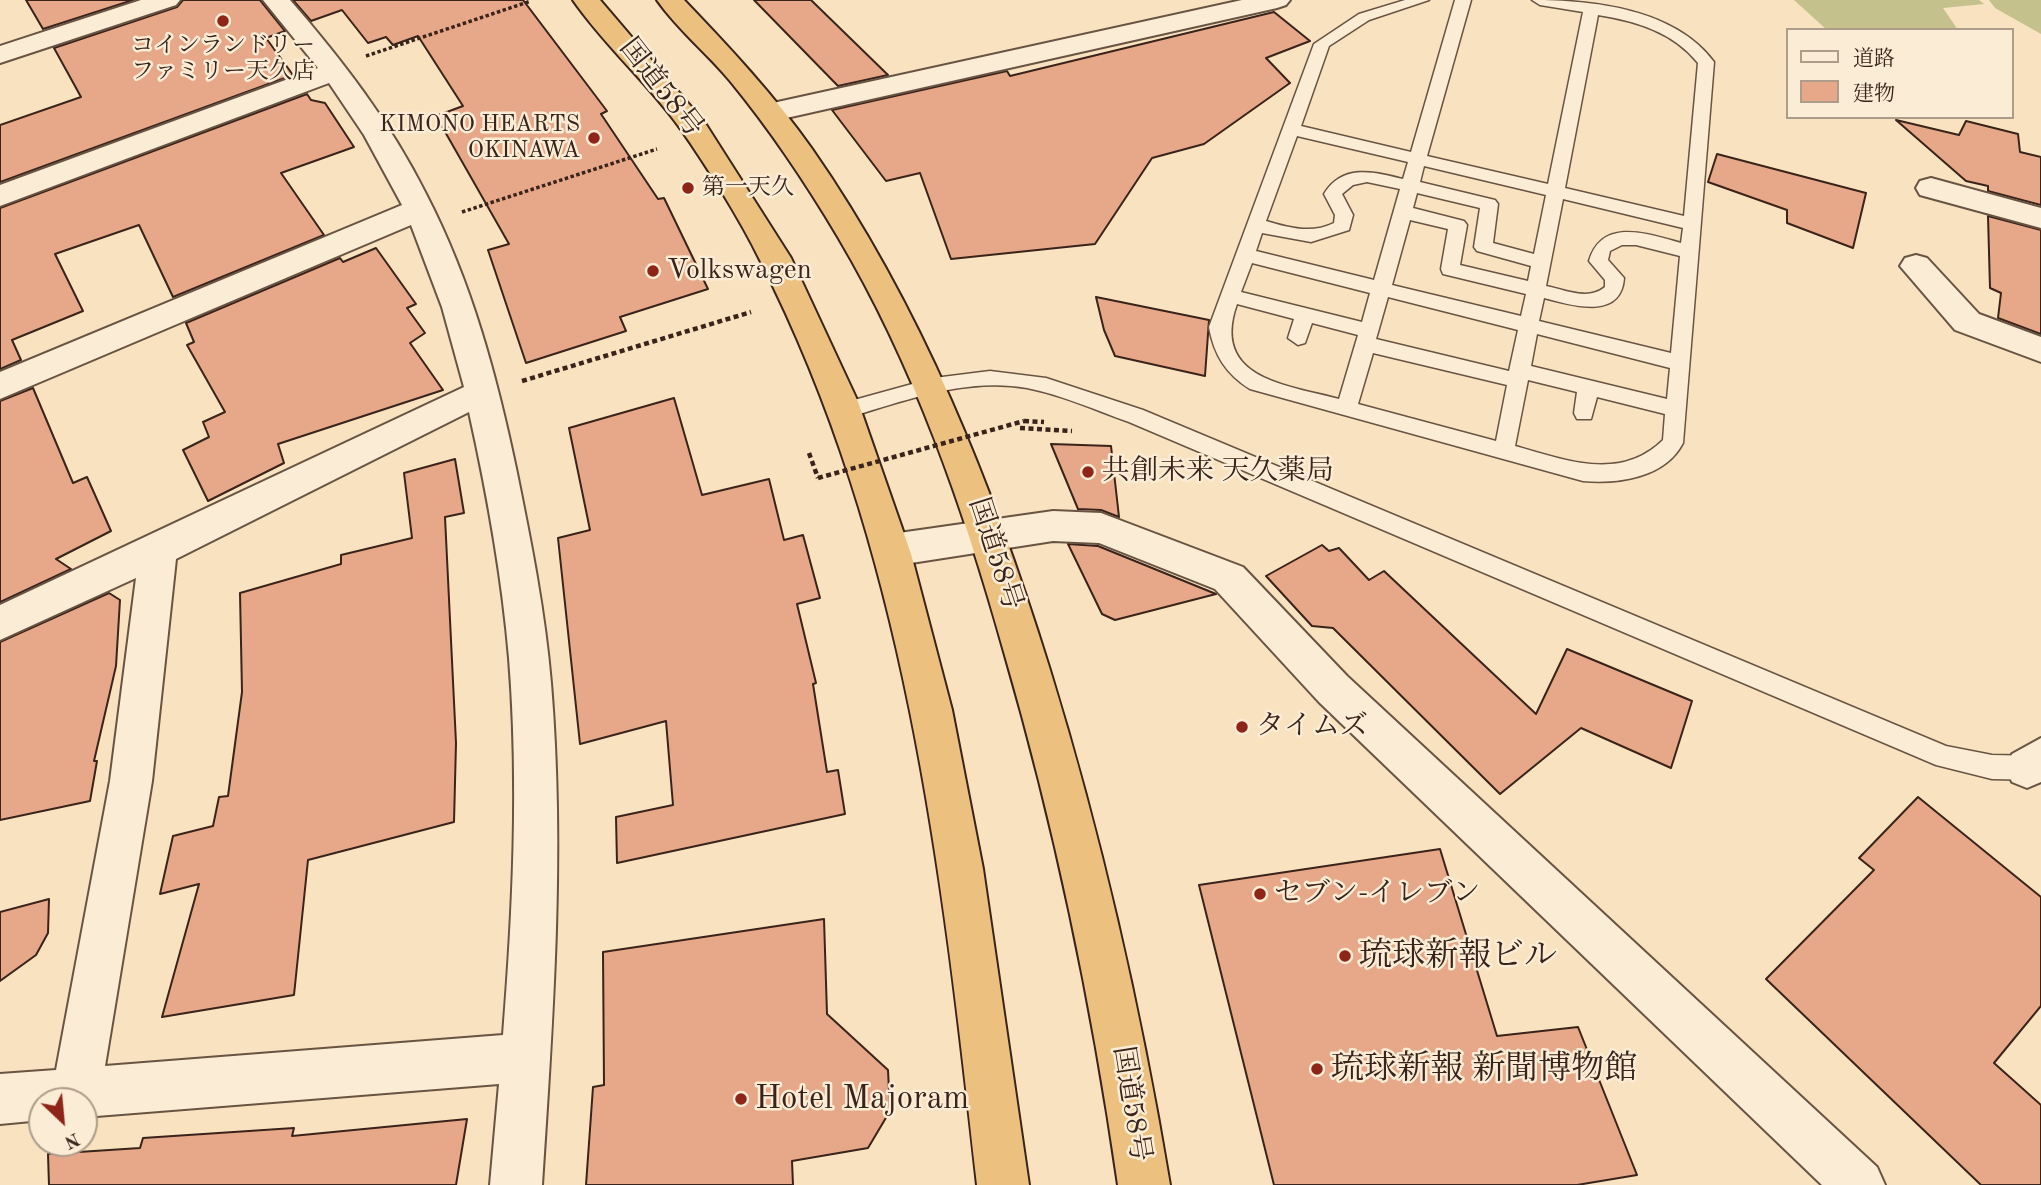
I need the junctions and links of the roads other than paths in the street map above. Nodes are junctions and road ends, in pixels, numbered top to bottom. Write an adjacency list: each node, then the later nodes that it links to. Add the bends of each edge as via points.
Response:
1 (167, 0): 10 (street)
2 (276, 0): 11 (street)
3 (586, 0): 44 (highway, 国道58号, via 663,84 733,183 794,293)
4 (670, 0): 12 (highway, 国道58号)
5 (1277, 0): 12 (street)
6 (1421, 0): 13 (lane, via 1363,17 1322,44)
7 (1463, 0): 14 (lane)
8 (1540, 0): 9 (lane)
9 (1591, 10): 17 (lane); 22 (lane, via 1660,24 1699,50 1706,62)
10 (0, 55)
11 (333, 69): 18 (street); 20 (street, via 393,159)
12 (773, 112): 39 (highway, 国道58号, via 844,218)
13 (1292, 129): 14 (lane); 23 (lane)
14 (1418, 158): 15 (lane); 17 (lane)
15 (1410, 186): 19 (lane); 23 (lane, via 1367,176 1337,185 1333,194 1344,215 1343,226 1330,234 1295,235); 26 (lane, via 1489,204 1483,247)
16 (1931, 188): 21 (street)
17 (1555, 190): 22 (lane); 26 (lane)
18 (0, 196)
19 (1403, 212): 28 (lane); 29 (lane, via 1458,225 1450,269)
20 (421, 218): 38 (street); 41 (street, via 466,328)
21 (2041, 218)
22 (1692, 224): 24 (lane)
23 (1257, 225): 25 (lane)
24 (1690, 252): 29 (lane, via 1622,237 1607,242 1598,252 1598,261 1615,278 1614,289 1604,298 1586,302); 36 (lane)
25 (1246, 255): 28 (lane); 30 (lane)
26 (1540, 262): 29 (lane)
27 (1916, 266): 35 (street, via 1967,322)
28 (1381, 288): 32 (lane); 34 (lane)
29 (1535, 289): 32 (lane)
30 (1231, 296): 31 (lane); 42 (lane, via 1219,327 1225,358 1240,374 1257,384)
31 (1305, 315): 33 (lane); 34 (lane)
32 (1527, 324): 36 (lane); 37 (lane)
33 (1298, 338)
34 (1367, 338): 37 (lane); 42 (lane)
35 (2041, 350)
36 (1680, 363): 43 (lane)
37 (1518, 375): 40 (lane); 46 (lane)
38 (0, 386)
39 (931, 387): 44 (lane); 47 (highway, 国道58号); 51 (lane, via 990,377 1014,380 1041,384 1136,416 1945,757 1992,768)
40 (1588, 387): 43 (lane); 45 (lane)
41 (484, 393): 48 (street); 52 (street, via 513,542 531,684 535,864)
42 (1347, 408): 46 (lane)
43 (1675, 409): 46 (lane, via 1673,443 1661,457 1612,476 1583,473)
44 (843, 411): 49 (highway, 国道58号)
45 (1584, 413)
46 (1504, 451)
47 (989, 533): 49 (street); 59 (highway, 国道58号, via 1068,802 1126,1067); 60 (street, via 1053,526 1101,528 1229,578 1333,689)
48 (158, 550): 50 (street); 53 (street, via 131,781)
49 (892, 550): 58 (highway, 国道58号, via 912,622 957,842)
50 (0, 623)
51 (2036, 764)
52 (526, 1058): 54 (street); 57 (street)
53 (77, 1087)
54 (98, 1091)
55 (28, 1097): 56 (street)
56 (0, 1099)
57 (516, 1185)
58 (1003, 1185)
59 (1144, 1185)
60 (1859, 1185)

